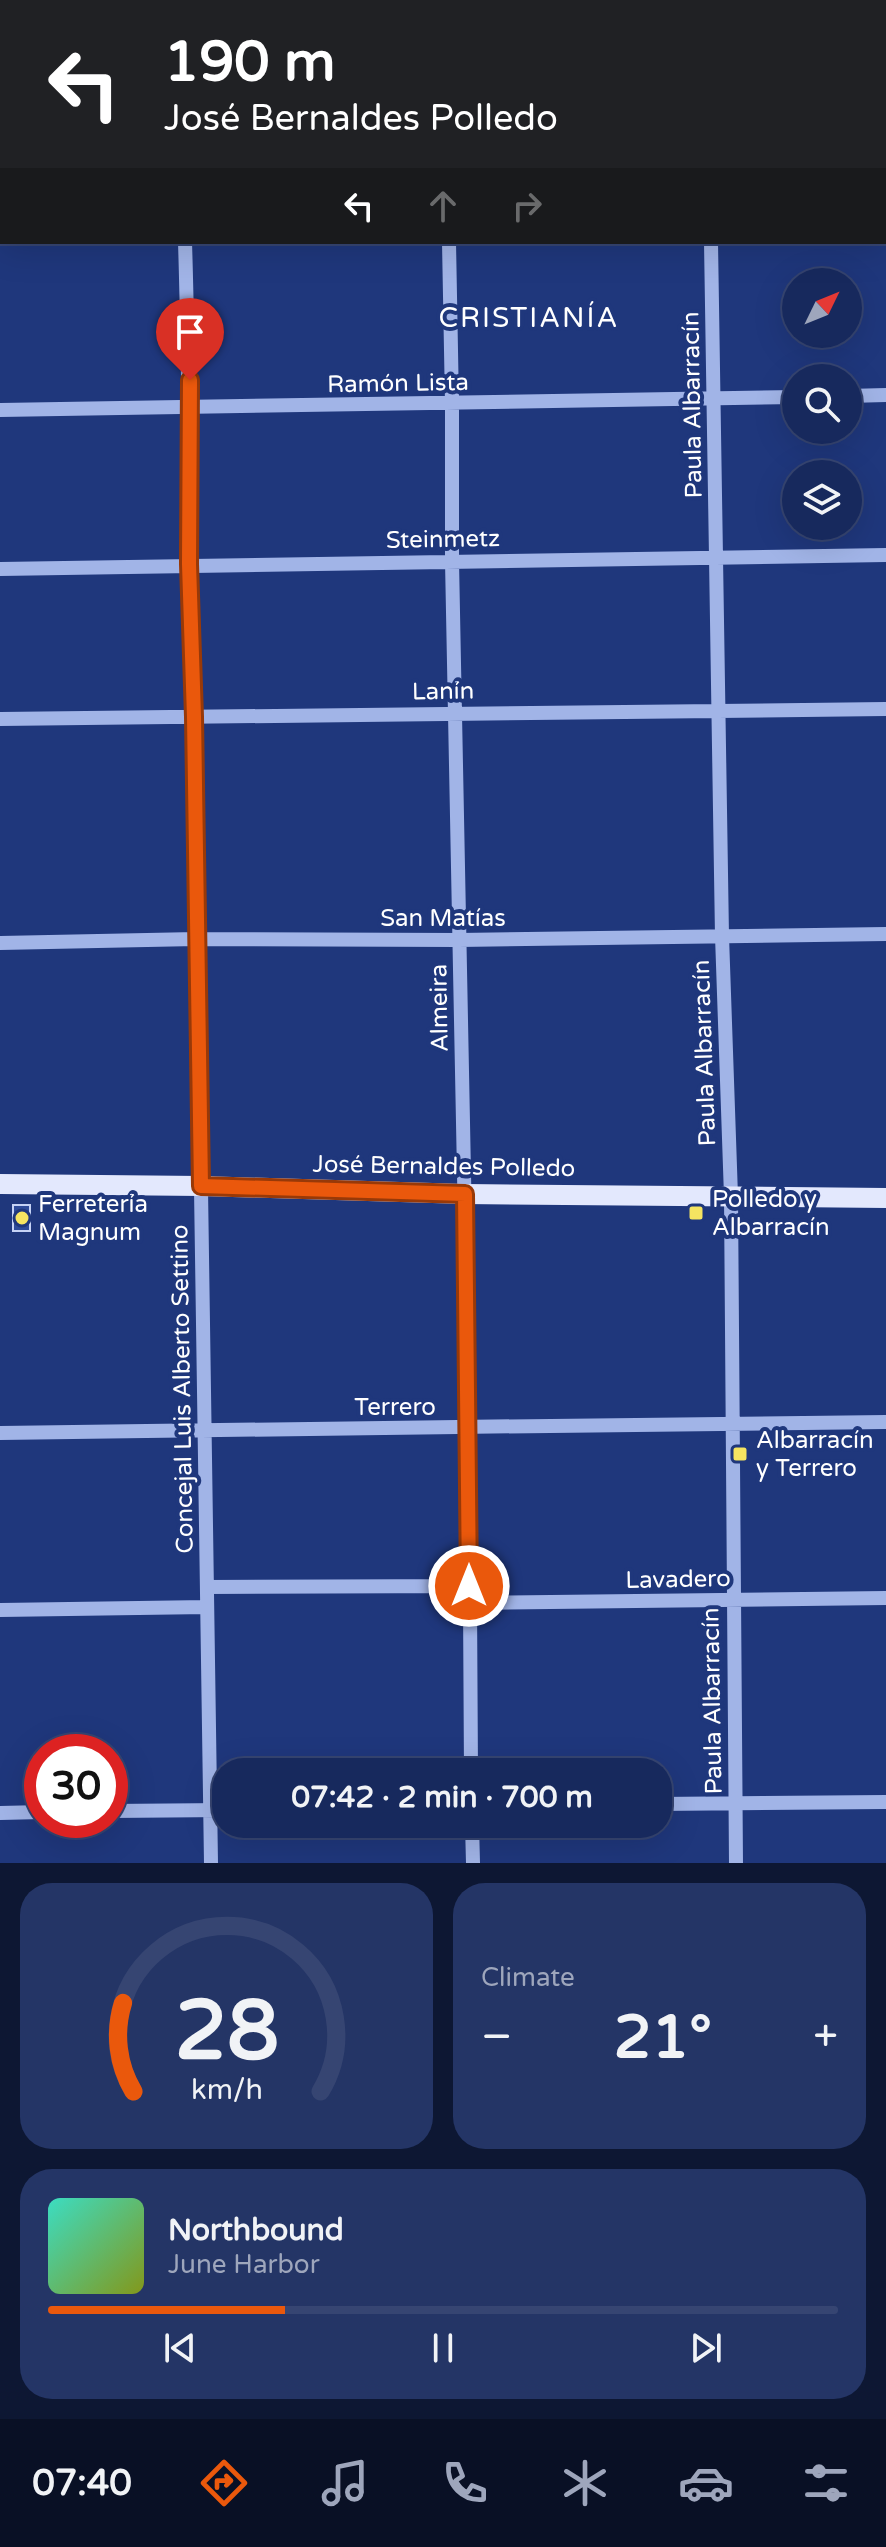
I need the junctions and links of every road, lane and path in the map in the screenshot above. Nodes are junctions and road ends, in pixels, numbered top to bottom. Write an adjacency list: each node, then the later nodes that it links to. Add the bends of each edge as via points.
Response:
1 (185, 244): 9 (street, Concejal Luis Alberto Settino)
2 (449, 244): 8 (street, Almeira)
3 (711, 244): 7 (street, Paula Albarracín)
4 (886, 395): 5 (street)
5 (862, 396)
6 (782, 397): 7 (street, Ramón Lista)
7 (714, 399): 8 (street, Ramón Lista); 12 (street, Paula Albarracín)
8 (452, 404): 9 (street, Ramón Lista); 13 (street, Almeira)
9 (190, 408): 10 (street, Ramón Lista); 14 (street, Concejal Luis Alberto Settino)
10 (0, 410)
11 (886, 555): 12 (street, Steinmetz)
12 (716, 558): 13 (street, Steinmetz); 17 (street, Paula Albarracín)
13 (452, 561): 14 (street, Steinmetz); 18 (street, Almeira)
14 (189, 564): 15 (street, Steinmetz); 19 (street, Concejal Luis Alberto Settino)
15 (0, 569)
16 (886, 709): 17 (street, Lanín)
17 (719, 711): 18 (street, Lanín); 22 (street, Paula Albarracín)
18 (456, 713): 19 (street, Lanín); 24 (street, Almeira)
19 (194, 717): 20 (street, Lanín); 23 (street, Concejal Luis Alberto Settino)
20 (0, 719)
21 (886, 934): 22 (street, San Matías)
22 (722, 936): 24 (street, San Matías); 29 (street, Paula Albarracín)
23 (196, 939): 24 (street, San Matías); 25 (street, San Matías); 27 (street, Concejal Luis Alberto Settino)
24 (459, 940): 28 (street, Almeira)
25 (0, 943)
26 (0, 1184): 27 (main road, José Bernaldes Polledo)
27 (201, 1186): 28 (main road, José Bernaldes Polledo); 34 (street, Concejal Luis Alberto Settino)
28 (465, 1194): 29 (main road, José Bernaldes Polledo); 33 (street, Almeira)
29 (731, 1196): 30 (main road, José Bernaldes Polledo); 32 (street, Paula Albarracín)
30 (886, 1198)
31 (886, 1422): 32 (street, Terrero)
32 (732, 1424): 33 (street, Terrero); 39 (street, Paula Albarracín)
33 (469, 1429): 34 (street, Terrero); 36 (street, Almeira)
34 (204, 1430): 35 (street, Terrero); 37 (street, Concejal Luis Alberto Settino)
35 (0, 1433)
36 (469, 1586): 37 (street); 40 (street, Almeira)
37 (207, 1587): 41 (street, Concejal Luis Alberto Settino)
38 (886, 1598): 39 (street, Lavadero)
39 (733, 1601): 40 (street, Lavadero); 47 (street, Paula Albarracín)
40 (470, 1603): 44 (street, Almeira)
41 (207, 1607): 42 (street); 43 (street, Concejal Luis Alberto Settino)
42 (0, 1610)
43 (215, 1758)
44 (471, 1758)
45 (886, 1802): 47 (street)
46 (672, 1804): 47 (street)
47 (735, 1804): 56 (street, Paula Albarracín)
48 (212, 1810): 49 (street)
49 (128, 1811)
50 (24, 1812): 51 (street)
51 (0, 1813)
52 (214, 1838): 54 (street, Concejal Luis Alberto Settino)
53 (472, 1838): 55 (street)
54 (211, 1863)
55 (473, 1863)
56 (736, 1863)

